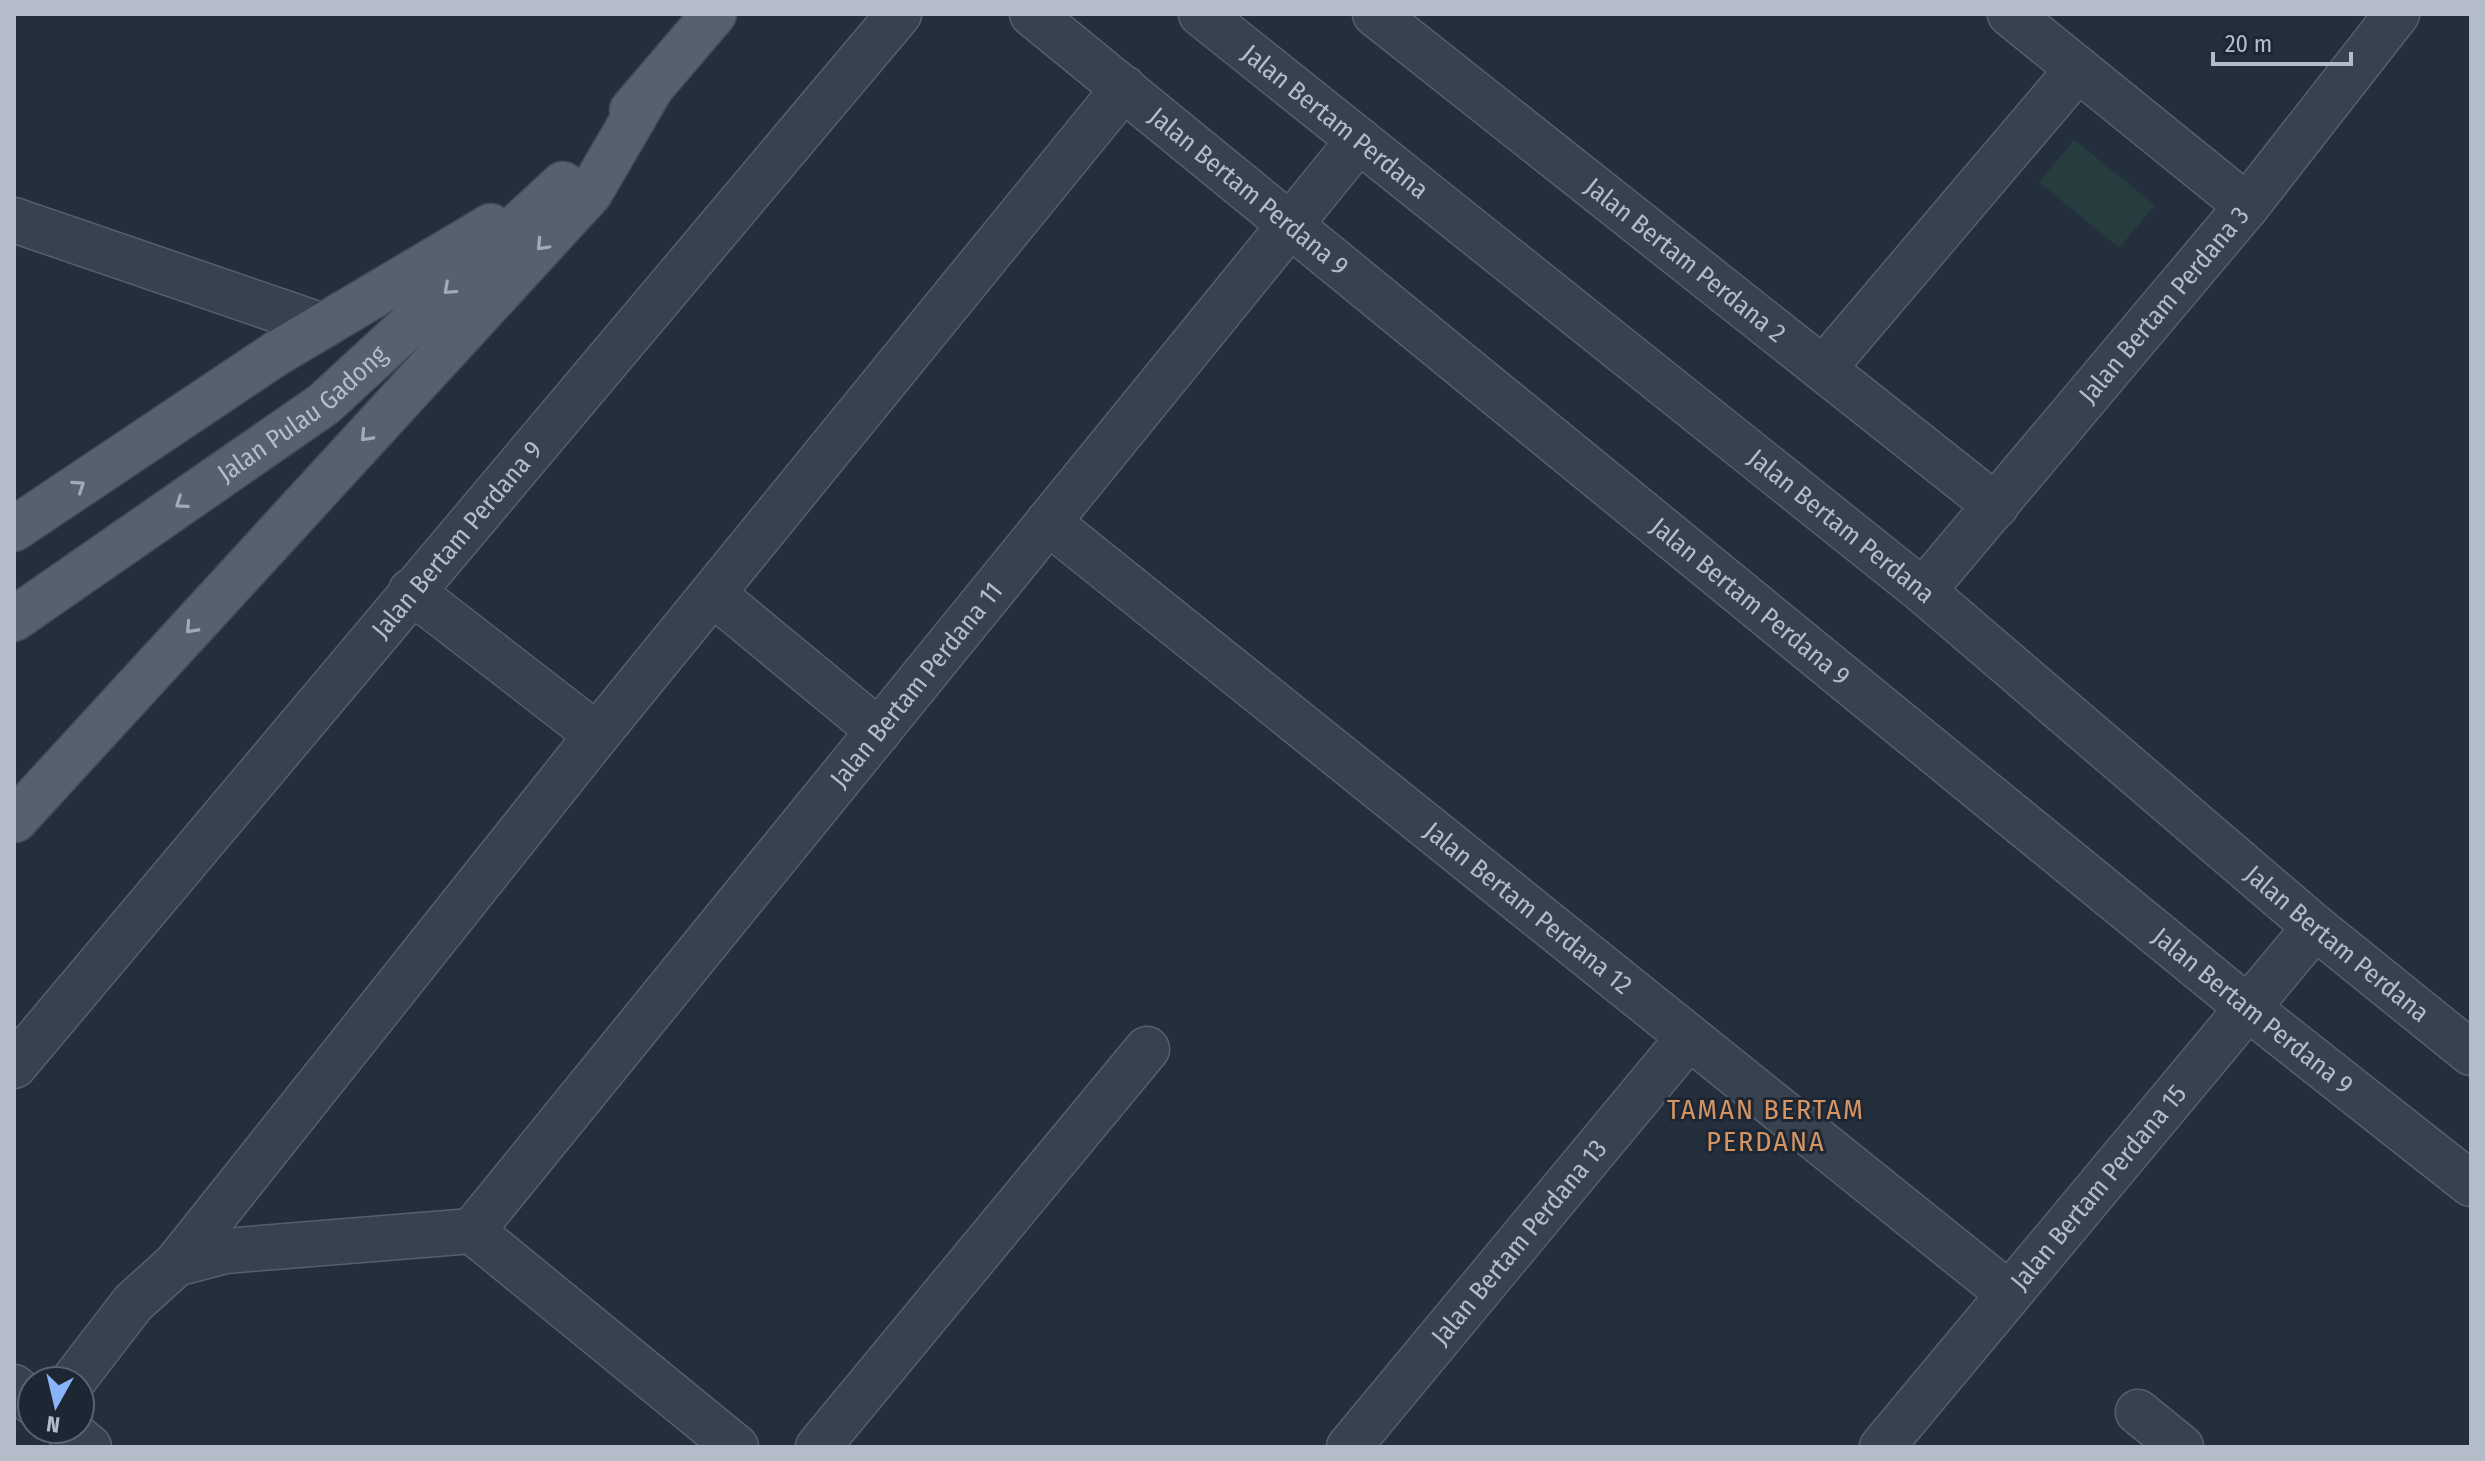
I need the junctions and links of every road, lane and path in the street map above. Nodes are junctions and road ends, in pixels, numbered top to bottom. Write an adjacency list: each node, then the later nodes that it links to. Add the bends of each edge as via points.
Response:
1 (714, 14): 10 (main road, Jalan Pulau Gadong)
2 (899, 14): 21 (street, Jalan Bertam Perdana 9)
3 (1032, 14): 9 (street, Jalan Bertam Perdana 9)
4 (1201, 14): 11 (street, Jalan Bertam Perdana)
5 (1375, 14): 17 (street, Jalan Bertam Perdana 2)
6 (2010, 14): 8 (street)
7 (2397, 14): 13 (street, Jalan Bertam Perdana 3)
8 (2078, 69): 13 (street); 17 (street)
9 (1124, 88): 15 (street, Jalan Bertam Perdana 9); 23 (street)
10 (650, 90): 12 (main road, Jalan Pulau Gadong); 27 (main road, one-way to 27, via 590,193)
11 (1359, 140): 15 (street, Jalan Bertam Perdana 11); 22 (street, Jalan Bertam Perdana)
12 (569, 179): 16 (main road, Jalan Pulau Gadong); 24 (main road, Jalan Pulau Gadong, one-way to 24, via 324,404)
13 (2247, 206): 18 (street, Jalan Bertam Perdana 3)
14 (14, 220): 16 (street)
15 (1291, 223): 19 (street, Jalan Bertam Perdana 11); 29 (street, Jalan Bertam Perdana 9)
16 (323, 326): 20 (main road, Jalan Pulau Gadong, one-way to 16)
17 (1823, 369): 18 (street, Jalan Bertam Perdana 2)
18 (1996, 506): 22 (street, Jalan Bertam Perdana 3)
19 (1048, 522): 25 (street, Jalan Bertam Perdana 11); 30 (street, Jalan Bertam Perdana 12)
20 (14, 529)
21 (411, 591): 26 (street); 33 (street, Jalan Bertam Perdana 9)
22 (1923, 591): 28 (street, Jalan Bertam Perdana)
23 (713, 594): 25 (street); 26 (street)
24 (14, 619)
25 (879, 731): 35 (street, Jalan Bertam Perdana 11)
26 (597, 735): 36 (street)
27 (14, 820)
28 (2315, 927): 29 (street, Jalan Bertam Perdana 15); 32 (street, Jalan Bertam Perdana)
29 (2248, 1008): 34 (street, Jalan Bertam Perdana 9); 37 (street, Jalan Bertam Perdana 15)
30 (1689, 1037): 37 (street, Jalan Bertam Perdana 12); 42 (street, Jalan Bertam Perdana 13)
31 (1147, 1049): 41 (street)
32 (2471, 1053)
33 (14, 1066)
34 (2471, 1184)
35 (472, 1231): 36 (street, via 225,1251); 40 (street)
36 (176, 1264): 38 (street, via 133,1303)
37 (2009, 1294): 43 (street, Jalan Bertam Perdana 15)
38 (85, 1365)
39 (2138, 1412): 44 (street)
40 (736, 1447)
41 (818, 1447)
42 (1349, 1447)
43 (1882, 1447)
44 (2181, 1447)

